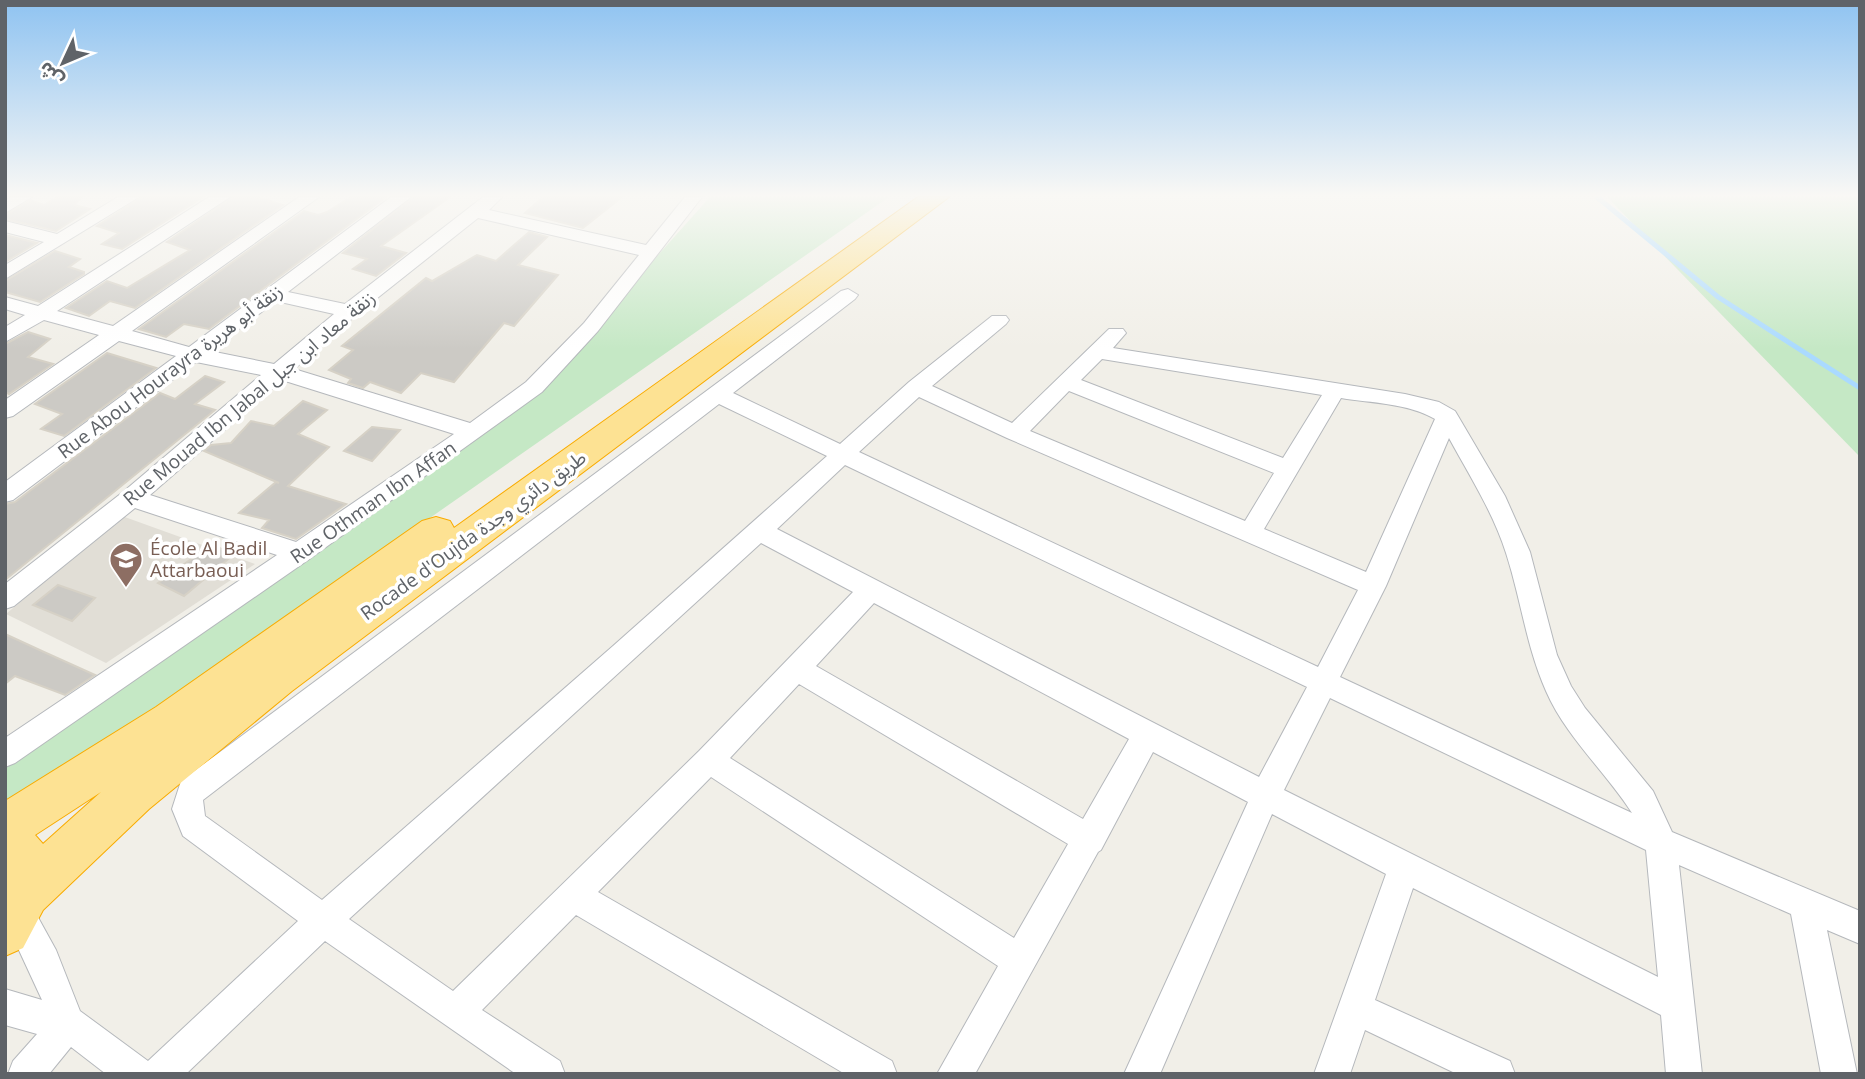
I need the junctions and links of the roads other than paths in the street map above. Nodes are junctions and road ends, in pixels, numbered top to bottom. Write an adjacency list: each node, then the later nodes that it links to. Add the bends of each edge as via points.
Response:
1 (47, 247): 11 (street)
2 (143, 247): 16 (street)
3 (238, 247): 18 (street)
4 (335, 247): 12 (street, Rue Abou Hourayra زنقة أبو هريرة)
5 (431, 247): 15 (street, Rue Mouad Ibn Jabal زنقة معاد ابن جبل)
6 (631, 247): 10 (street)
7 (655, 247): 10 (street, Rue Othman Ibn Affan)
8 (835, 247): 46 (highway, Rocade d'Oujda طريق دائري وجدة, via 172,721)
9 (867, 247): 53 (highway, Rocade d'Oujda طريق دائري وجدة, via 277,678 132,794)
10 (651, 252): 28 (street, Rue Othman Ibn Affan, via 548,374)
11 (5, 272)
12 (273, 295): 15 (street); 20 (street, Rue Abou Hourayra زنقة أبو هريرة)
13 (848, 296): 25 (street)
14 (5, 303): 16 (street)
15 (349, 311): 21 (street, Rue Mouad Ibn Jabal زنقة معاد ابن جبل)
16 (41, 313): 18 (street); 19 (street)
17 (999, 320): 23 (street)
18 (115, 332): 20 (street); 26 (street)
19 (5, 336)
20 (195, 355): 21 (street); 32 (street, Rue Abou Hourayra زنقة أبو هريرة)
21 (281, 372): 28 (street); 33 (street, Rue Mouad Ibn Jabal زنقة معاد ابن جبل)
22 (1068, 383): 24 (street, via 1107,343); 29 (street); 31 (street)
23 (917, 387): 29 (street); 30 (street)
24 (1335, 390): 27 (street, via 1418,403); 31 (street)
25 (717, 394): 30 (street); 54 (street, via 192,791 187,810 194,826)
26 (5, 411)
27 (1447, 416): 37 (street); 48 (street, via 1493,496 1518,552 1545,655 1560,692 1575,718 1642,802)
28 (473, 432): 36 (street, Rue Othman Ibn Affan)
29 (1015, 433): 35 (street)
30 (842, 455): 34 (street); 41 (street)
31 (1288, 469): 35 (street)
32 (5, 494)
33 (131, 498): 36 (street); 39 (street, Rue Mouad Ibn Jabal زنقة معاد ابن جبل)
34 (760, 531): 38 (street); 54 (street)
35 (1250, 533): 37 (street)
36 (299, 553): 43 (street, Rue Othman Ibn Affan)
37 (1373, 586): 41 (street)
38 (871, 590): 40 (street); 42 (street)
39 (5, 599)
40 (795, 668): 44 (street); 47 (street)
41 (1326, 683): 45 (street); 48 (street)
42 (1147, 735): 45 (street); 47 (street)
43 (5, 754)
44 (709, 760): 51 (street); 56 (street)
45 (1266, 794): 50 (street); 68 (street)
46 (5, 828)
47 (1090, 840): 56 (street)
48 (1661, 842): 52 (street); 57 (street)
49 (5, 845): 53 (highway, via 20,853 27,864 29,877)
50 (1404, 869): 57 (street); 59 (street)
51 (573, 895): 60 (street); 66 (street)
52 (1805, 904): 55 (street); 72 (street)
53 (17, 912): 61 (street, via 44,962)
54 (323, 920): 60 (street); 64 (street)
55 (1860, 928)
56 (1018, 960): 67 (street)
57 (1677, 1005): 71 (street)
58 (5, 1006): 61 (street)
59 (1355, 1008): 69 (street); 70 (street)
60 (456, 1012): 65 (street)
61 (68, 1023): 62 (street); 63 (street)
62 (26, 1074)
63 (136, 1074)
64 (160, 1074)
65 (547, 1074)
66 (879, 1074)
67 (955, 1074)
68 (1142, 1074)
69 (1332, 1074)
70 (1497, 1074)
71 (1684, 1074)
72 (1839, 1074)

